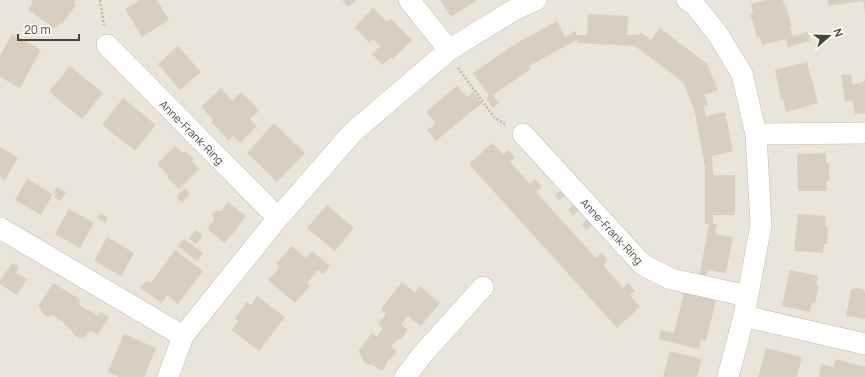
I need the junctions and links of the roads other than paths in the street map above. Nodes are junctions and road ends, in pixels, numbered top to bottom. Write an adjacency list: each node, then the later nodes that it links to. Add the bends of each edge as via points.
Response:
1 (408, 0): 5 (street)
2 (536, 0): 5 (street, via 514,10)
3 (693, 1): 8 (street, via 717,33 742,74)
4 (107, 45): 9 (street, Anne-Frank-Ring)
5 (449, 50): 9 (street, via 353,132)
6 (865, 133): 8 (street)
7 (523, 134): 12 (street, Anne-Frank-Ring, via 643,265 671,279)
8 (756, 134): 12 (street, via 761,225)
9 (278, 218): 14 (street)
10 (0, 228): 14 (street)
11 (483, 287): 17 (street)
12 (747, 296): 13 (street)
13 (744, 316): 15 (street); 18 (street)
14 (183, 336): 16 (street)
15 (865, 344)
16 (168, 377)
17 (405, 377)
18 (728, 377)

